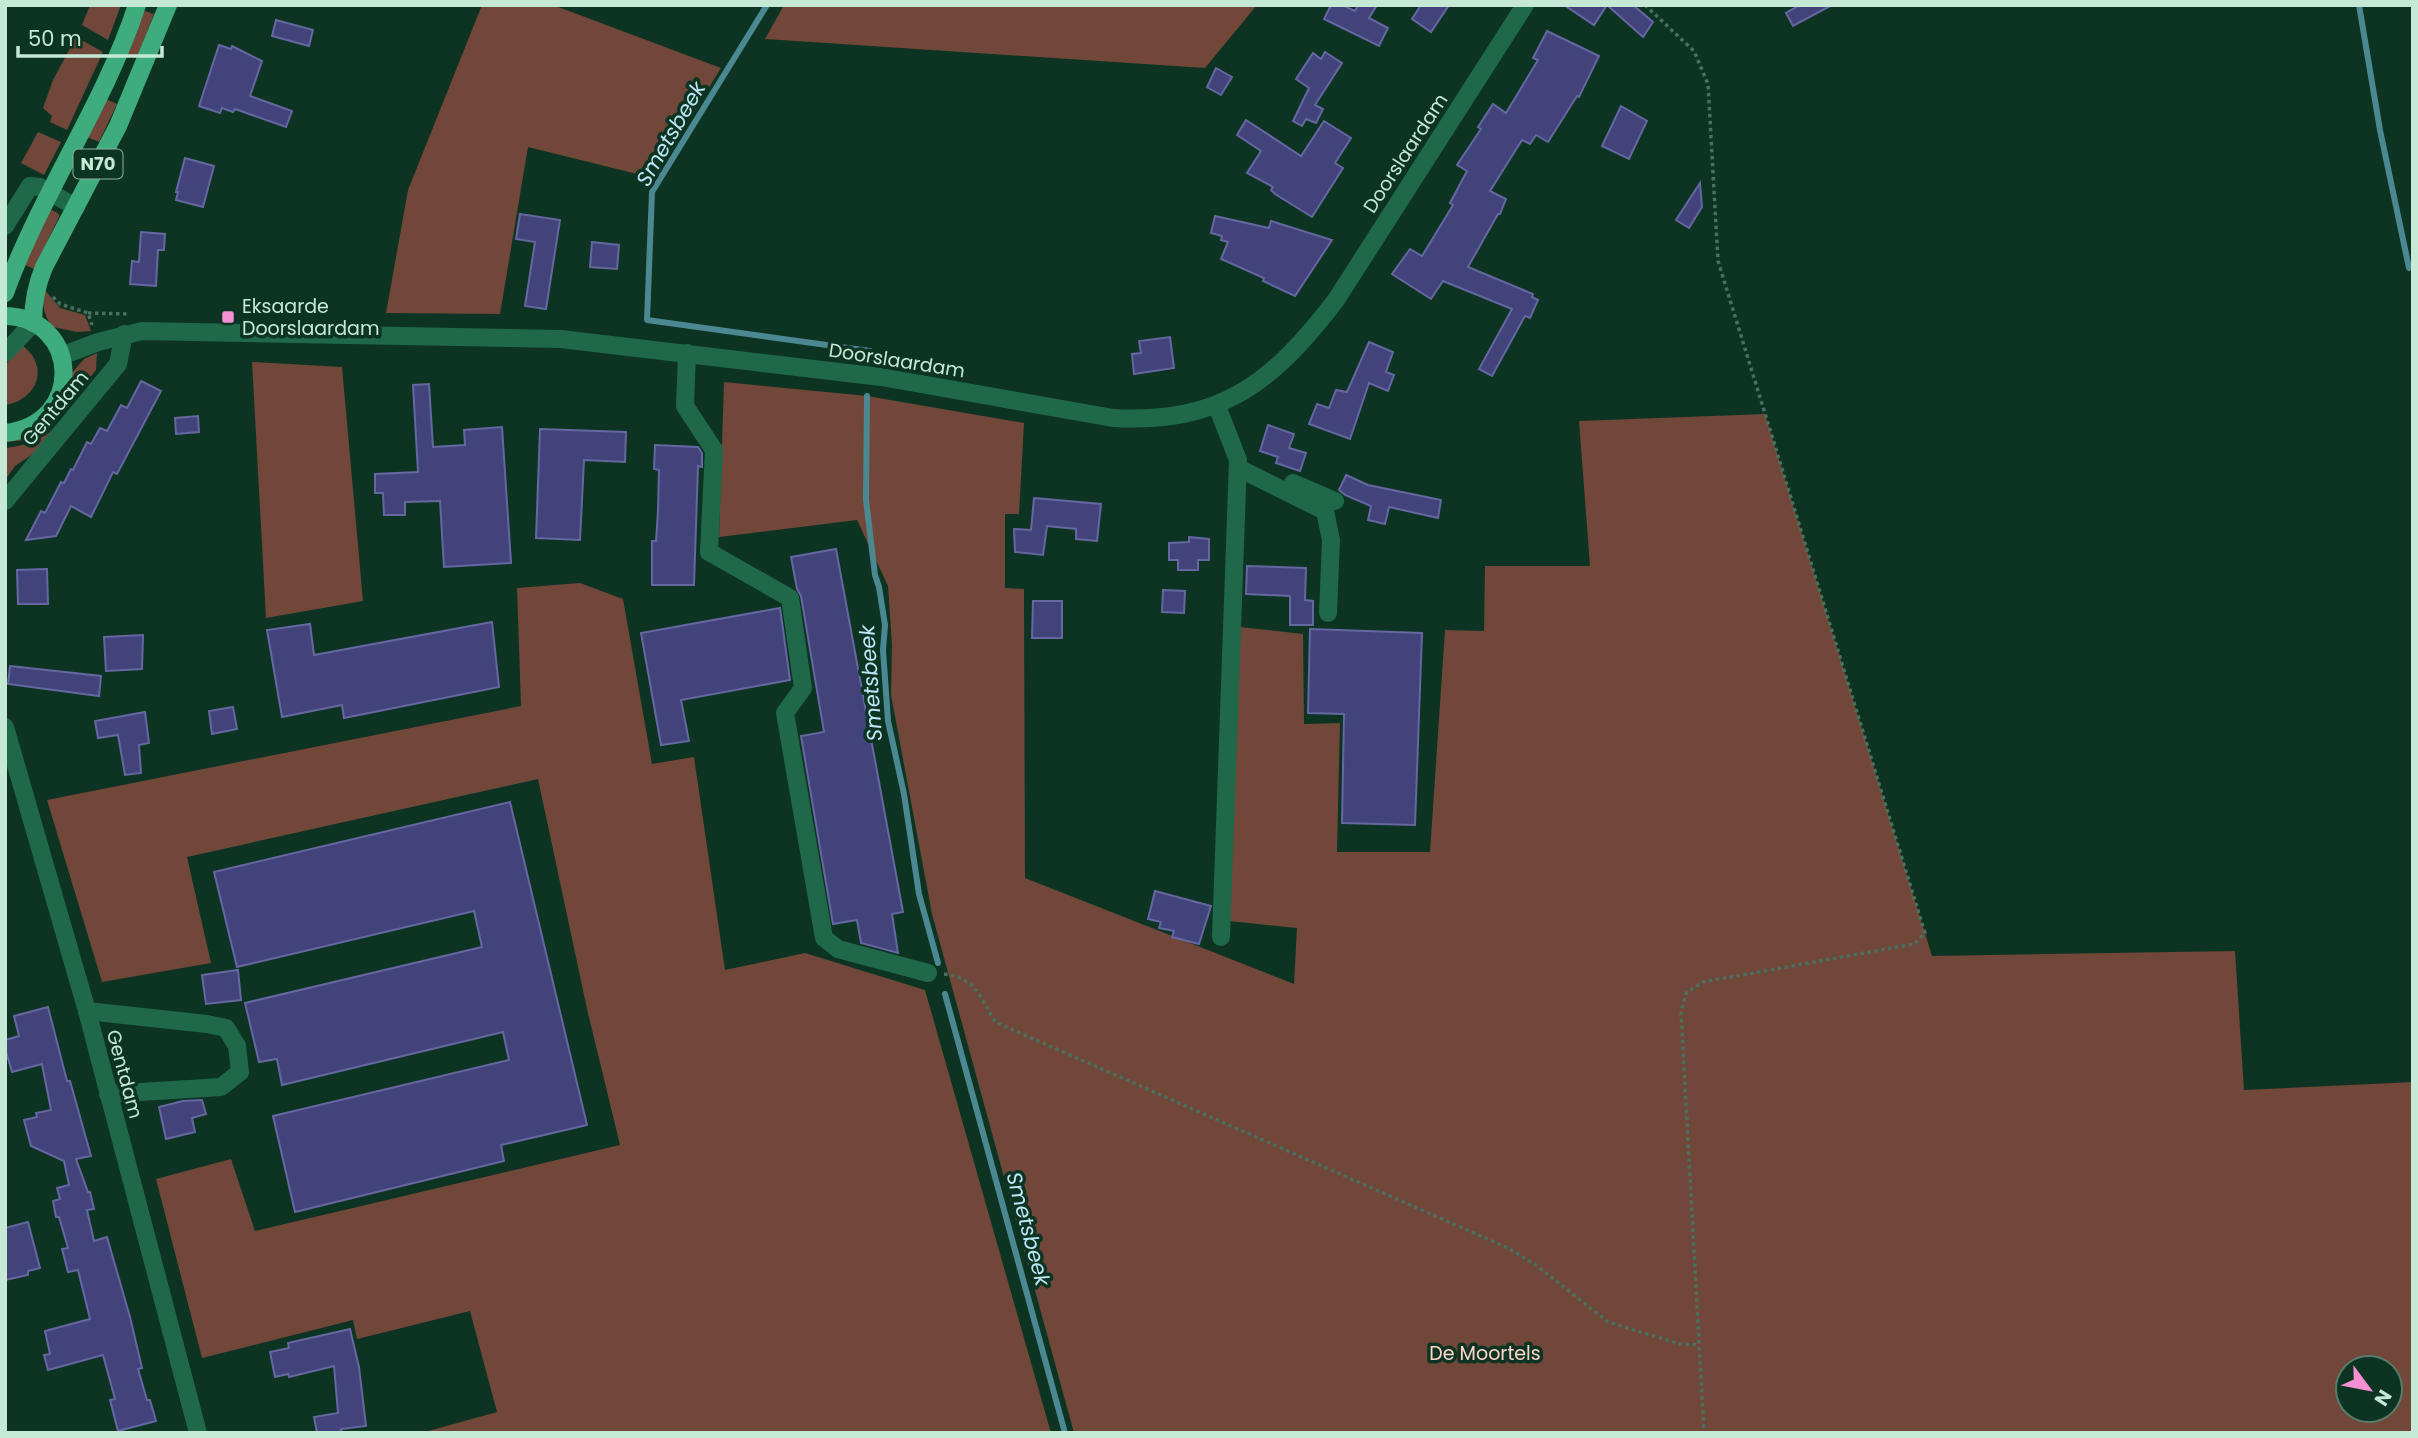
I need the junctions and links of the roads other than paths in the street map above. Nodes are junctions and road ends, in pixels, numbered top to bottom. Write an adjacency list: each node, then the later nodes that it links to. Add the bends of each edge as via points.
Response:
1 (137, 5): 4 (main road, N70, via 107,80)
2 (168, 5): 5 (main road, N70, via 118,126)
3 (1525, 5): 14 (street, Doorslaardam, via 1336,300 1283,362 1258,383)
4 (51, 193): 5 (street); 6 (street, via 30,186); 7 (main road, N70)
5 (76, 207): 9 (main road, N70, via 37,283)
6 (5, 226)
7 (5, 293)
8 (5, 316): 9 (main road)
9 (33, 323): 11 (street); 13 (main road, via 50,337)
10 (124, 334): 12 (street, Doorslaardam, via 561,339); 13 (street, Doorslaardam); 17 (street, Gentdam, via 118,364)
11 (5, 353)
12 (687, 353): 14 (street, Doorslaardam, via 881,377 1113,418 1145,420); 22 (street, via 685,407 714,450 709,552 790,598 803,688 785,713 824,938 838,949)
13 (61, 356): 15 (main road, via 63,384 52,409 31,427)
14 (1217, 406): 16 (street)
15 (5, 433)
16 (1238, 464): 18 (street); 19 (street, via 1325,511 1331,540); 21 (street)
17 (5, 501)
18 (1335, 501)
19 (1328, 613)
20 (5, 727): 23 (street, Gentdam)
21 (1221, 937)
22 (929, 973)
23 (86, 1012): 24 (street, Gentdam); 24 (street, via 226,1028 237,1046 240,1072 221,1087)
24 (108, 1094): 25 (street, Gentdam)
25 (198, 1433)

